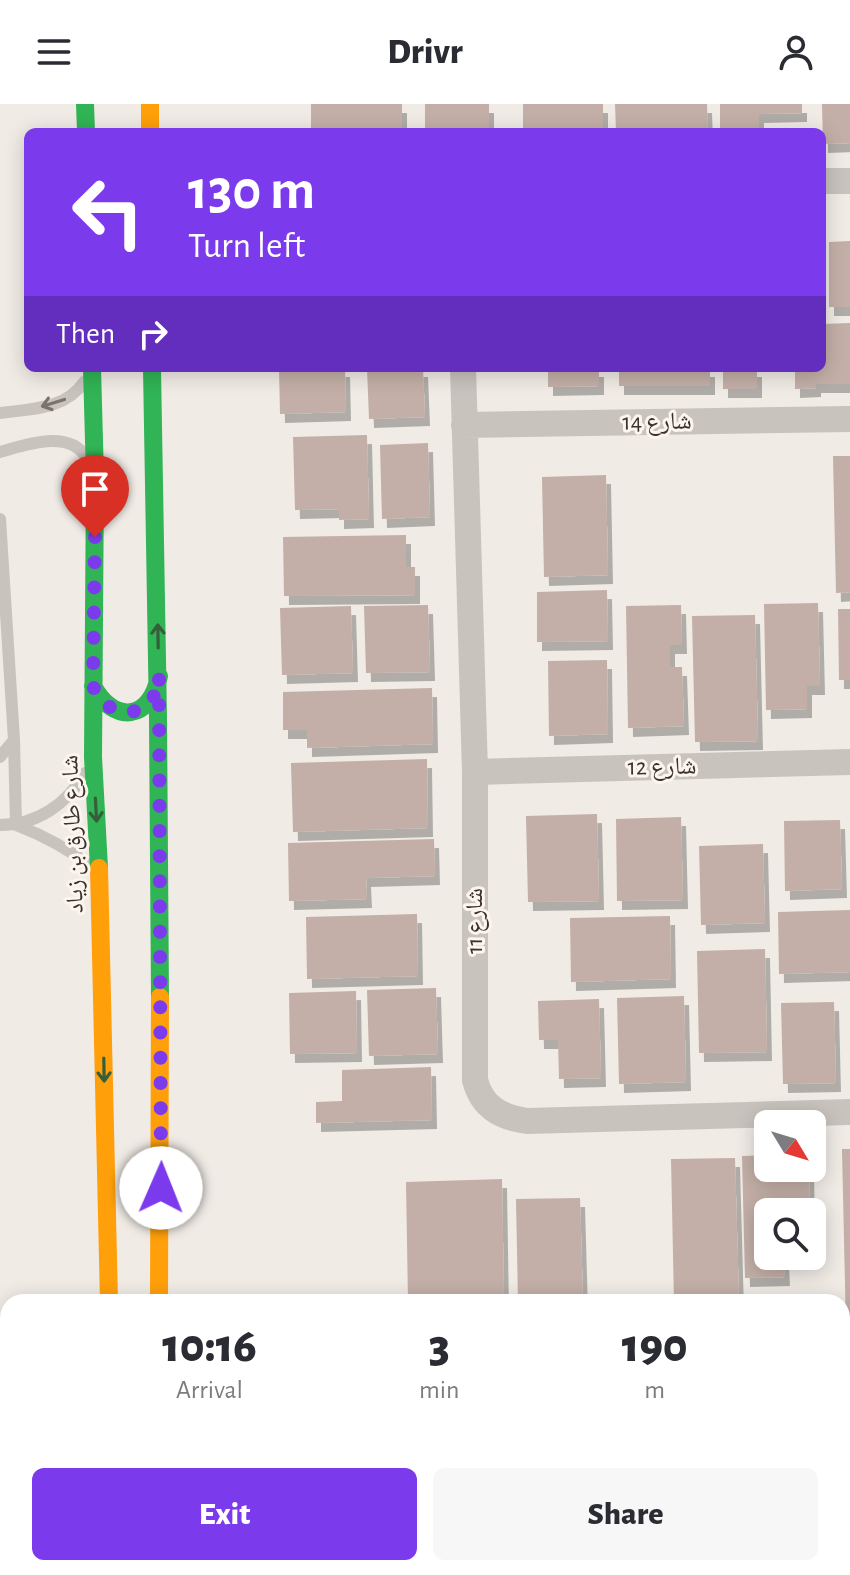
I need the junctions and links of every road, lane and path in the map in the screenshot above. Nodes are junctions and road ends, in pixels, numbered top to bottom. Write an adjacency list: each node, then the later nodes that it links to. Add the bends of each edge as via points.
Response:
1 (85, 104): 3 (main road)
2 (150, 104): 4 (main road)
3 (86, 128)
4 (150, 128)
5 (826, 181): 6 (street)
6 (850, 181)
7 (88, 372): 11 (lane, one-way to 11, via 72,396 60,403)
8 (90, 372): 15 (main road, شارع طارق بن زياد)
9 (152, 372): 17 (main road, one-way to 9)
10 (463, 372): 13 (street, شارع 11)
11 (0, 413)
12 (850, 419): 13 (street, شارع 14)
13 (464, 425): 23 (street, شارع 11)
14 (0, 452): 15 (lane, via 64,441 84,453)
15 (95, 477): 18 (main road, شارع طارق بن زياد)
16 (0, 519): 19 (lane)
17 (159, 676): 18 (main road, via 153,699 133,711 105,705); 29 (main road)
18 (93, 686): 21 (main road, شارع طارق بن زياد)
19 (14, 740): 20 (lane); 25 (lane)
20 (0, 757)
21 (93, 757): 25 (lane, via 69,796 45,814); 26 (main road, شارع طارق بن زياد, one-way to 26)
22 (850, 762): 23 (street, شارع 12)
23 (475, 772): 27 (street, شارع 11, via 475,1080 492,1108 515,1119 539,1121)
24 (0, 825): 25 (lane)
25 (16, 825): 26 (lane, via 56,842)
26 (99, 874): 28 (main road, شارع طارق بن زياد, one-way to 28)
27 (850, 1112)
28 (109, 1294)
29 (159, 1294)

